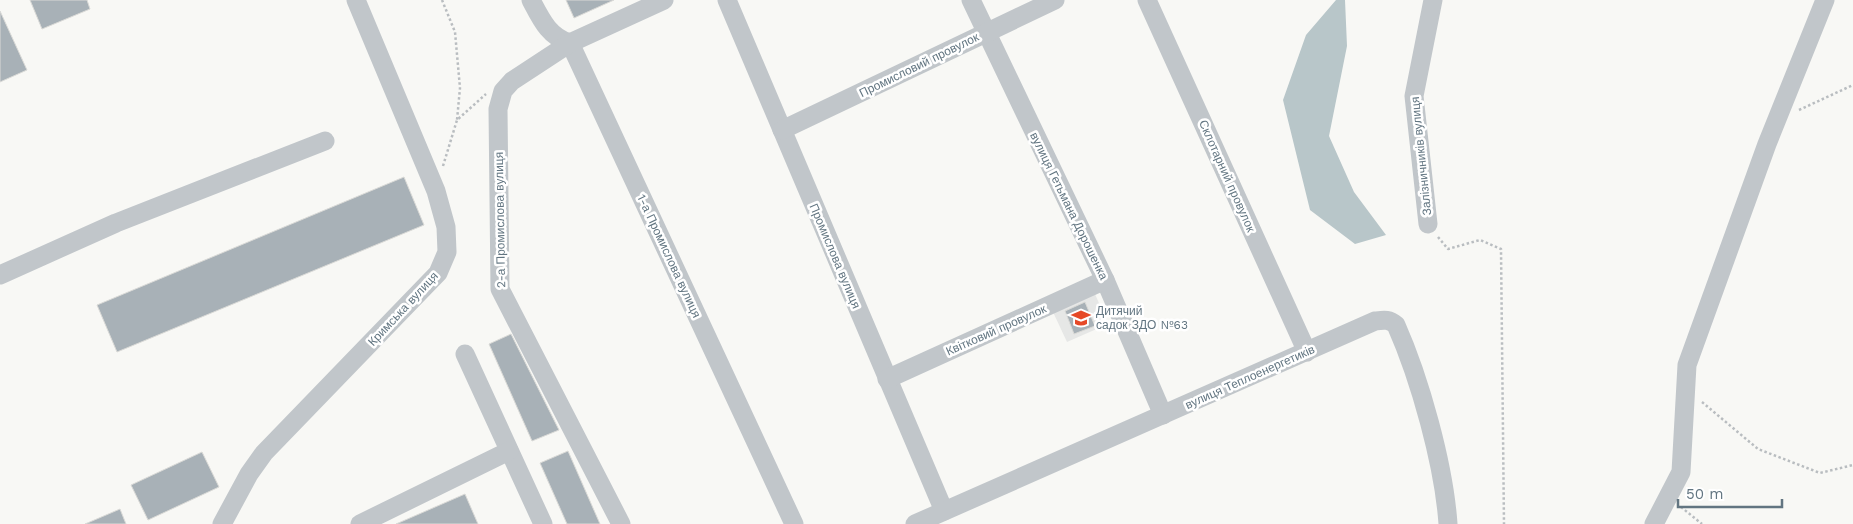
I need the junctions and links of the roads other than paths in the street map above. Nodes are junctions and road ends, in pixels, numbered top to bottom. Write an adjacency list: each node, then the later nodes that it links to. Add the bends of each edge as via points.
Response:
1 (356, 0): 23 (street, Кримська вулиця, via 436,191 446,227 446,252 438,273 264,453)
2 (531, 0): 11 (street, via 552,34)
3 (664, 0): 11 (street, 2-а Промислова вулиця)
4 (727, 0): 12 (street, Промислова вулиця)
5 (971, 0): 10 (street, вулиця Гетьмана Дорошенка)
6 (1056, 0): 10 (street, Промисловий провулок)
7 (1147, 0): 17 (street, Склотарний провулок)
8 (1433, 0): 14 (street, Залізничників вулиця, via 1414,96)
9 (1825, 0): 30 (street, via 1777,119 1687,365 1681,472)
10 (986, 33): 12 (street, Промисловий провулок); 16 (street, вулиця Гетьмана Дорошенка)
11 (570, 43): 26 (street, 2-а Промислова вулиця, via 512,81 499,101 500,290); 27 (street, 1-а Промислова вулиця)
12 (782, 130): 19 (street, Промислова вулиця)
13 (326, 141): 15 (street, via 116,223)
14 (1428, 224)
15 (0, 275)
16 (1105, 280): 19 (street, Квітковий провулок); 20 (street, вулиця Гетьмана Дорошенка)
17 (1307, 352): 20 (street, вулиця Теплоенергетиків); 29 (street, вулиця Теплоенергетиків, via 1375,321 1390,320 1396,325 1440,467)
18 (465, 354): 21 (street)
19 (887, 379): 22 (street, Промислова вулиця)
20 (1163, 415): 22 (street, вулиця Теплоенергетиків)
21 (509, 450): 24 (street); 25 (street)
22 (944, 511): 28 (street, вулиця Теплоенергетиків)
23 (222, 524)
24 (360, 524)
25 (543, 524)
26 (621, 524)
27 (794, 524)
28 (915, 524)
29 (1448, 524)
30 (1654, 524)

